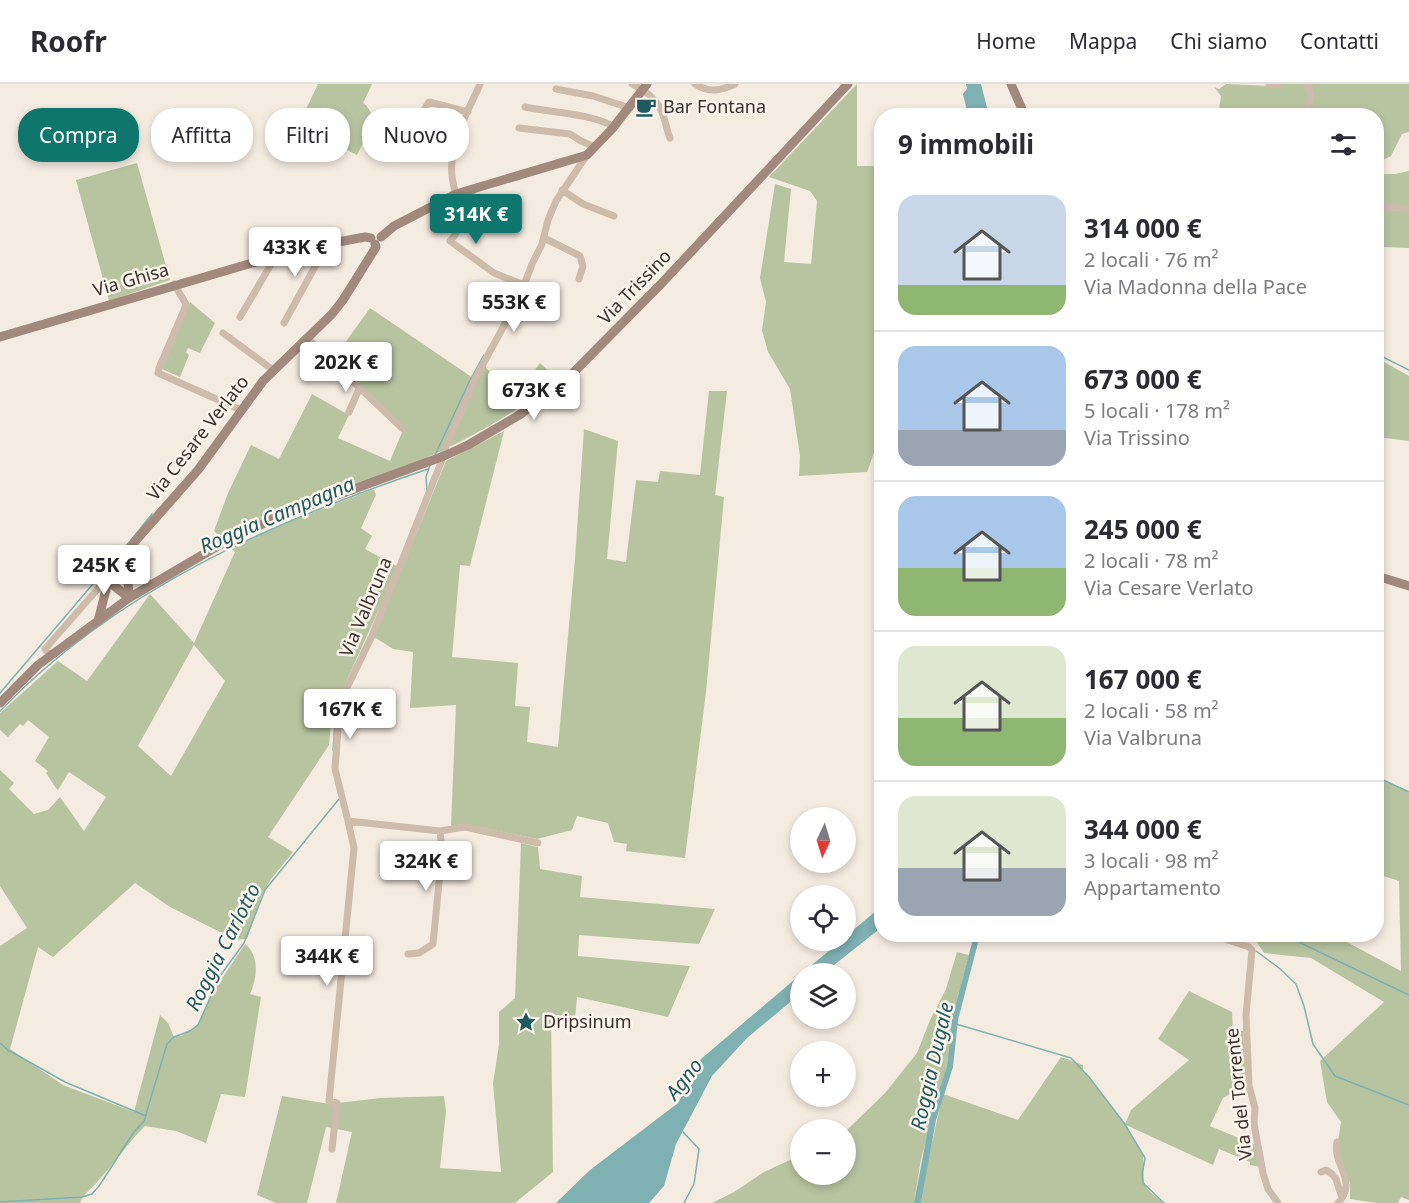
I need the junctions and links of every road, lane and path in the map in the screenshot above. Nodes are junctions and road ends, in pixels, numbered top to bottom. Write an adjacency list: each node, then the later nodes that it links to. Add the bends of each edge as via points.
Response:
1 (480, 84): 18 (street)
2 (633, 84): 10 (street)
3 (695, 84): 4 (street, via 710,91)
4 (735, 84)
5 (848, 84): 48 (street, Via Trissino, via 567,379 521,414)
6 (1011, 84): 16 (street)
7 (1269, 84): 8 (street)
8 (1279, 84)
9 (1307, 84): 17 (street, via 1311,93)
10 (645, 87): 15 (street); 21 (street, via 663,114)
11 (556, 89): 15 (street)
12 (525, 107): 20 (street, via 601,121)
13 (426, 108): 14 (street, via 429,102)
14 (452, 108)
15 (630, 108): 20 (street)
16 (1022, 108)
17 (1309, 108)
18 (469, 110)
19 (519, 128): 22 (street, via 570,134)
20 (614, 128): 22 (street)
21 (670, 138)
22 (595, 147): 23 (street)
23 (587, 154): 25 (street); 26 (street, Via Valbruna)
24 (451, 162): 27 (street)
25 (474, 188): 27 (street); 37 (street, via 450,241 494,273)
26 (562, 190): 30 (street, via 583,204); 31 (street, Via Valbruna)
27 (456, 194): 32 (street, via 394,226)
28 (1384, 207): 29 (street)
29 (1409, 209)
30 (614, 216)
31 (544, 238): 35 (street, via 580,256 583,266); 37 (street, Via Valbruna)
32 (376, 240): 33 (street, Via Ghisa, via 366,237); 42 (street, Via Cesare Verlato, via 376,247 344,300)
33 (328, 243): 34 (street, Via Ghisa); 39 (street)
34 (272, 257): 36 (street, Via Ghisa); 38 (street)
35 (579, 279)
36 (174, 284): 41 (street, Via Ghisa); 45 (street, via 186,304 158,374)
37 (524, 285): 48 (street, Via Valbruna, via 475,379)
38 (240, 317)
39 (284, 323)
40 (223, 333): 43 (street, Via Cesare Verlato)
41 (0, 337)
42 (307, 338): 43 (street, Via Cesare Verlato); 44 (street)
43 (273, 370): 45 (street, Via Cesare Verlato)
44 (359, 389): 46 (street); 47 (street)
45 (241, 410): 49 (street, Via Cesare Verlato, via 205,462)
46 (349, 412)
47 (404, 429)
48 (444, 456): 53 (street, Via Trissino, via 275,518); 59 (street, Via Valbruna, via 372,636 340,702 335,769)
49 (125, 554): 50 (street, Via Cesare Verlato); 52 (street, via 123,568)
50 (110, 574): 55 (street, via 112,584); 56 (street, Via Cesare Verlato); 57 (street, Via Cesare Verlato, via 45,649)
51 (1384, 578): 54 (street)
52 (128, 580): 53 (street); 55 (street)
53 (148, 586): 55 (street)
54 (1409, 586)
55 (129, 598): 56 (street)
56 (97, 622): 57 (street)
57 (51, 656): 58 (street)
58 (0, 703)
59 (348, 821): 60 (street); 65 (street, Via Valbruna, via 354,848 329,1101 337,1102)
60 (440, 831): 61 (street, via 465,827); 63 (street, via 442,852 433,944 419,953)
61 (538, 843)
62 (1235, 942): 68 (street, Via del Torrente, via 1252,951 1246,1015 1250,1086 1263,1173)
63 (408, 954)
64 (1337, 1142): 67 (street, via 1347,1180)
65 (332, 1149)
66 (1321, 1172): 67 (street, via 1332,1174)
67 (1340, 1201)
68 (1278, 1203)

